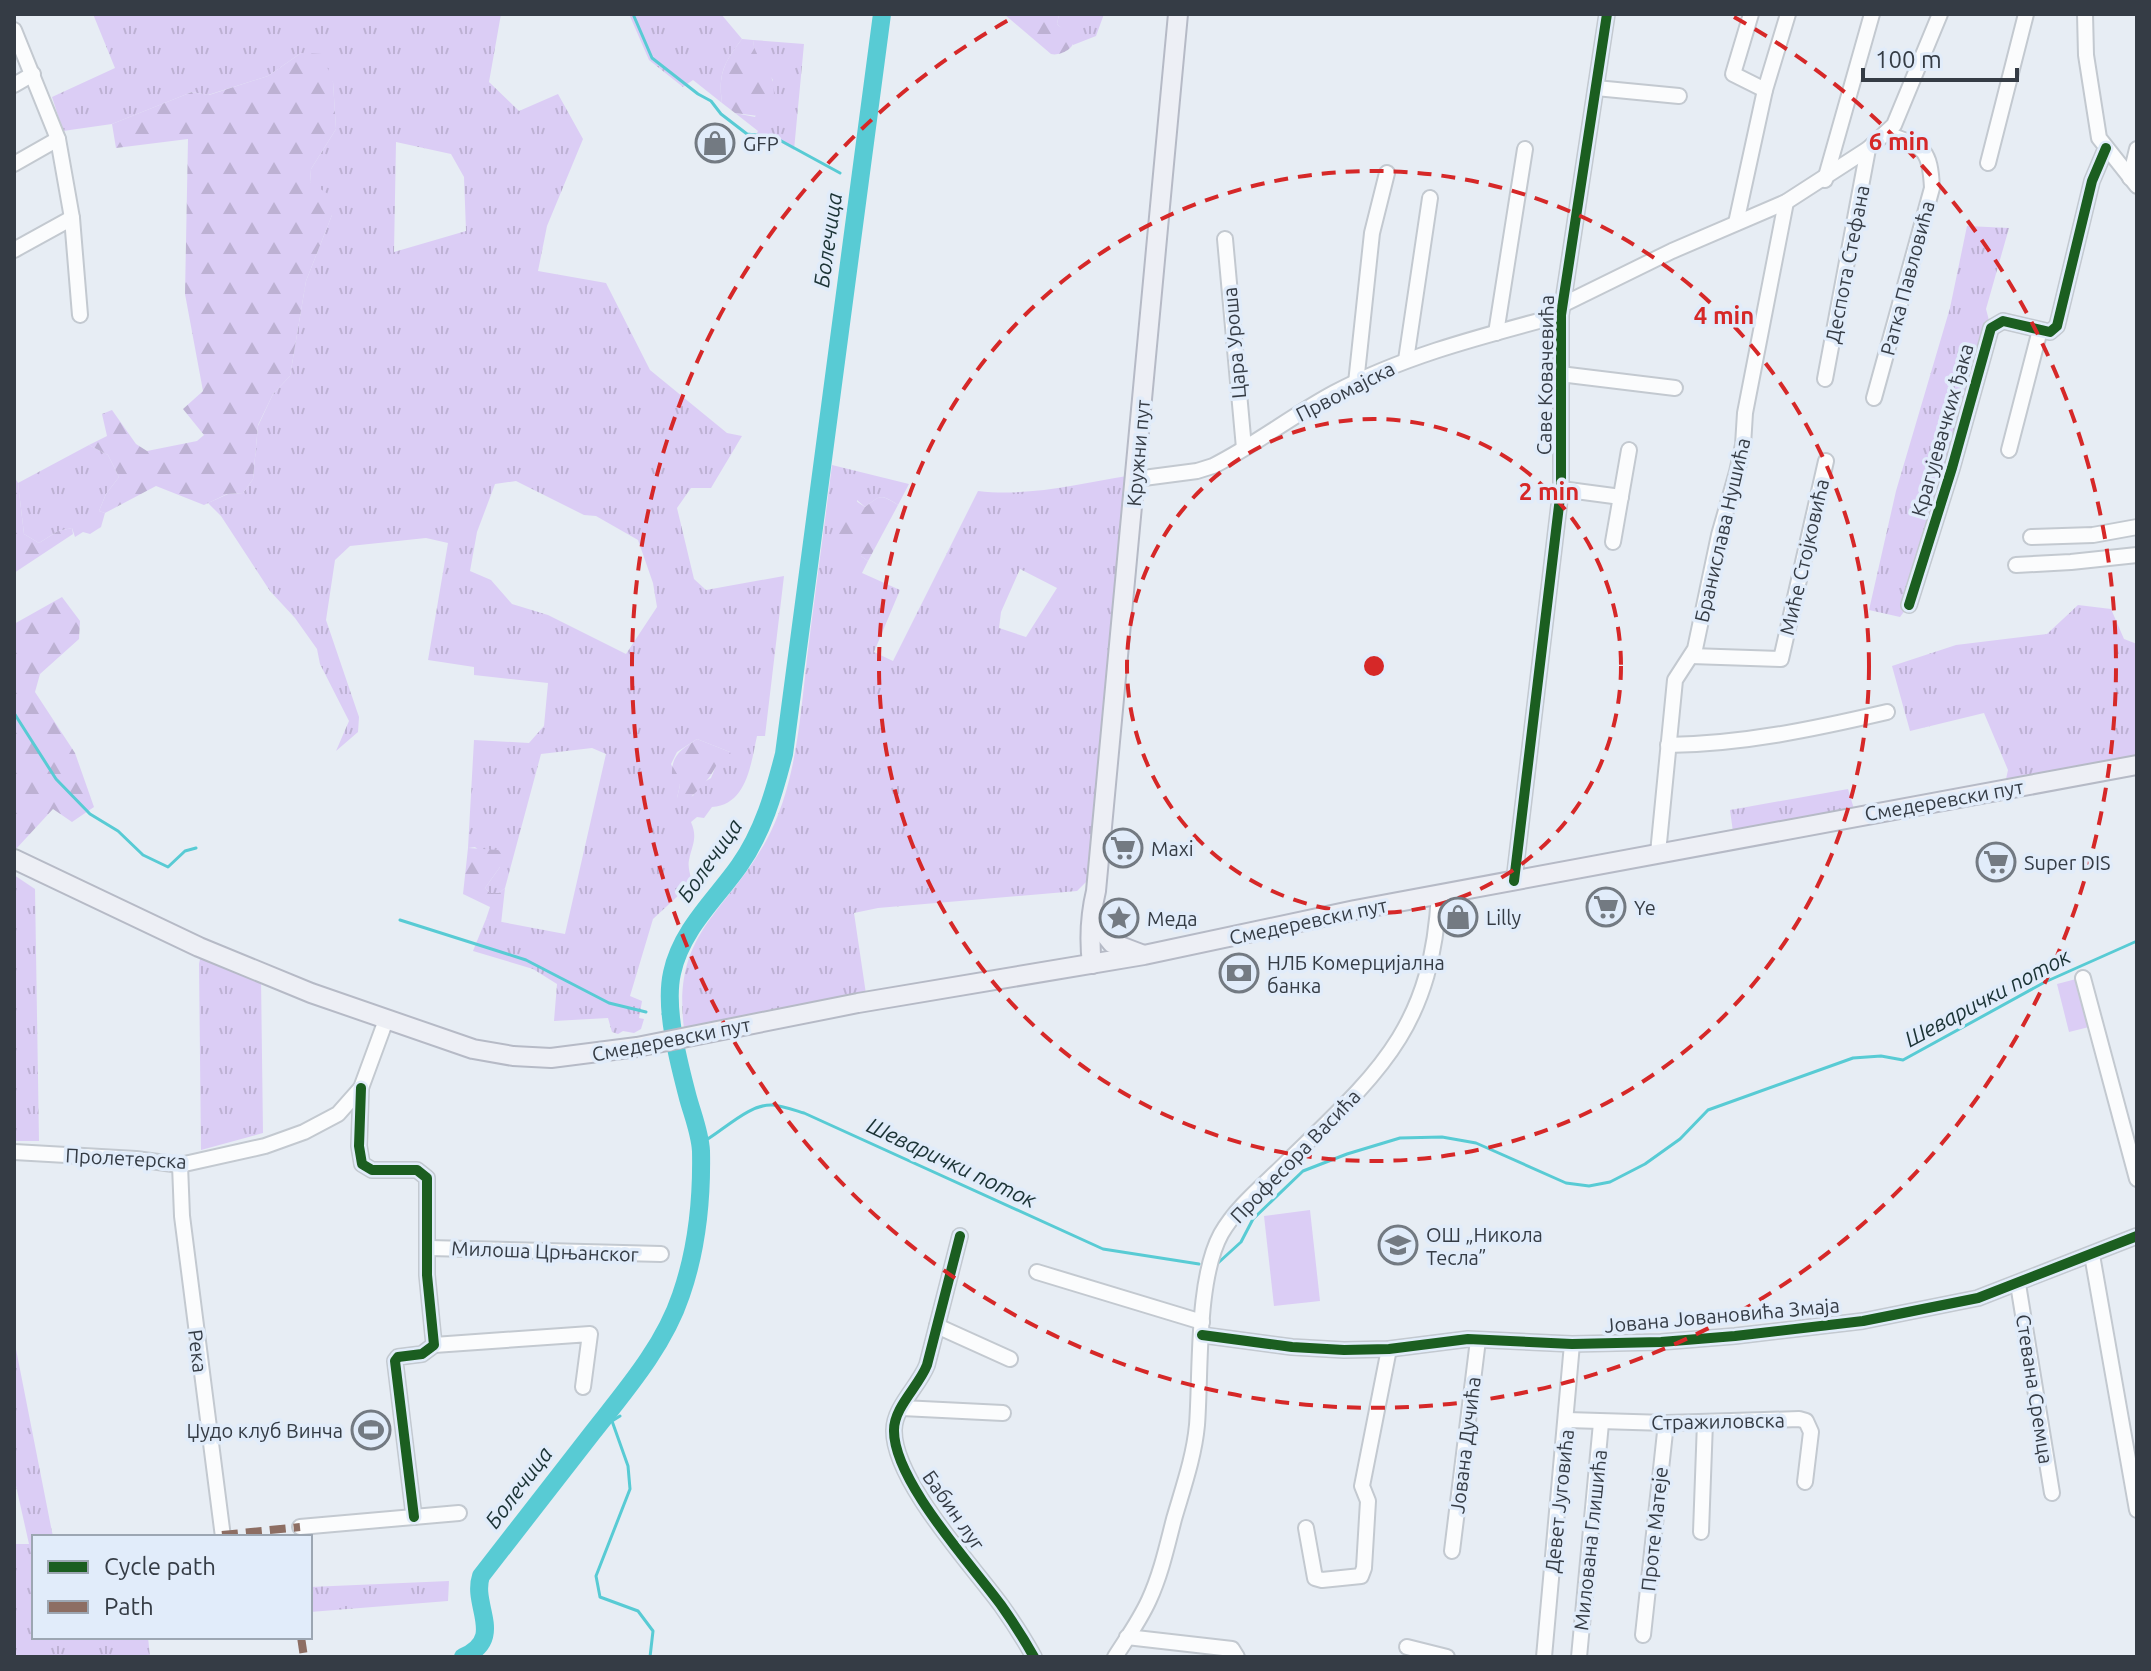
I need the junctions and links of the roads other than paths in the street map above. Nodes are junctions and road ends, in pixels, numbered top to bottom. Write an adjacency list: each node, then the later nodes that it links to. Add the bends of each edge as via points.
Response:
1 (1178, 14): 46 (main road, Кружни пут)
2 (1607, 14): 12 (street, Саве Ковачевића)
3 (1751, 14): 13 (street, via 1733,74)
4 (1788, 14): 13 (street)
5 (1872, 14): 24 (street)
6 (1940, 14): 15 (street)
7 (2026, 14): 21 (street)
8 (2085, 14): 17 (street, via 2093,106)
9 (14, 30): 10 (street)
10 (33, 74): 11 (street); 16 (street)
11 (14, 85)
12 (1596, 88): 14 (street); 32 (street, Саве Ковачевића)
13 (1765, 90): 29 (street)
14 (1679, 96)
15 (1887, 134): 19 (street, Првомајска); 41 (street, Ратка Павловића, via 1918,145 1929,161 1932,188)
16 (58, 139): 22 (street); 28 (street)
17 (2106, 148): 25 (street); 34 (street, via 2092,181 2057,326 2050,332)
18 (1525, 149): 35 (street)
19 (1868, 149): 24 (street, Првомајска); 38 (street, Деспота Стефана)
20 (2137, 149): 25 (street)
21 (1988, 163)
22 (14, 164)
23 (1387, 173): 39 (street, via 1372,233)
24 (1825, 180): 27 (street, Првомајска)
25 (2134, 182)
26 (1430, 198): 36 (street)
27 (1786, 202): 29 (street, Првомајска); 55 (street, Бранислава Нушића, via 1743,445)
28 (72, 218): 31 (street); 33 (street)
29 (1736, 223): 32 (street, Првомајска, via 1613,278)
30 (1225, 239): 42 (street, Цара Уроша)
31 (14, 250)
32 (1562, 310): 35 (street, Првомајска); 37 (street, Саве Ковачевића)
33 (80, 315)
34 (2040, 330): 44 (street); 54 (street, Крагујевачких ђака, via 2003,321 1991,328)
35 (1496, 333): 36 (street, Првомајска)
36 (1406, 360): 39 (street, Првомајска)
37 (1560, 374): 40 (street); 47 (street, Саве Ковачевића)
38 (1825, 379)
39 (1356, 383): 42 (street, Првомајска)
40 (1675, 388)
41 (1874, 398)
42 (1244, 448): 46 (street, Првомајска, via 1197,471)
43 (1629, 450): 48 (street)
44 (2009, 450)
45 (1826, 461): 55 (street, Миће Стојковића, via 1781,659)
46 (1136, 479): 63 (main road, Кружни пут)
47 (1561, 489): 48 (street); 61 (street, Саве Ковачевића)
48 (1621, 497): 51 (street)
49 (2137, 527): 50 (street)
50 (2031, 537)
51 (1613, 542)
52 (2137, 555): 53 (street)
53 (2016, 565)
54 (1909, 605)
55 (1691, 656): 57 (street, Бранислава Нушића, via 1675,680)
56 (1887, 712): 57 (street, via 1762,738)
57 (1668, 745): 59 (street, Бранислава Нушића)
58 (2137, 765): 59 (main road, Смедеревски пут)
59 (1658, 853): 61 (main road, Смедеревски пут)
60 (14, 859): 68 (main road, Смедеревски пут, via 208,951)
61 (1514, 881): 62 (main road, Смедеревски пут)
62 (1439, 894): 64 (main road, Смедеревски пут); 81 (street, Професора Васића, via 1430,965 1407,1027 1361,1088 1228,1224 1214,1253)
63 (1094, 931): 64 (main road); 65 (main road, Кружни пут); 66 (main road)
64 (1144, 955): 65 (main road, Смедеревски пут)
65 (1097, 963): 66 (main road, Смедеревски пут)
66 (1066, 969): 68 (main road, Смедеревски пут, via 589,1055 531,1058 473,1049)
67 (2083, 978): 72 (street)
68 (386, 1020): 69 (street)
69 (361, 1088): 71 (street, Пролетерска, via 338,1114 304,1132); 75 (street, via 360,1161 368,1170 417,1170 427,1178)
70 (14, 1152): 71 (street, Пролетерска)
71 (180, 1165): 102 (street, Река)
72 (2137, 1179)
73 (960, 1236): 80 (street, Бабин луг)
74 (2137, 1236): 77 (street, Јована Јовановића Змаја)
75 (429, 1248): 76 (street, Милоша Црњанског); 84 (street)
76 (661, 1254)
77 (2092, 1255): 79 (street, Јована Јовановића Змаја); 96 (street)
78 (1037, 1272): 81 (street, Јована Јовановића Змаја)
79 (2018, 1284): 83 (street, Јована Јовановића Змаја, via 1978,1298 1863,1321 1661,1342); 95 (street, Стевана Сремца)
80 (937, 1326): 86 (street); 88 (street, Бабин луг, via 922,1377)
81 (1202, 1328): 85 (street, Јована Јовановића Змаја, via 1292,1347); 105 (street, Професора Васића, via 1197,1426 1187,1475 1154,1587)
82 (1478, 1340): 83 (street, Јована Јовановића Змаја); 85 (street, Јована Јовановића Змаја); 103 (street, Јована Дучића)
83 (1572, 1344): 90 (street, Девет Југовића)
84 (434, 1345): 87 (street, via 590,1334); 98 (street, via 395,1361)
85 (1389, 1349): 100 (street, via 1362,1486 1368,1501 1361,1576 1315,1578)
86 (1010, 1359)
87 (583, 1387)
88 (902, 1408): 89 (street); 107 (street, Бабин луг, via 894,1430 910,1481)
89 (1003, 1413)
90 (1567, 1420): 92 (street, Стражиловска); 111 (street, Девет Југовића)
91 (1705, 1422): 93 (street, Стражиловска); 94 (street, Стражиловска, via 1806,1421 1811,1432); 101 (street)
92 (1601, 1423): 93 (street, Стражиловска); 112 (street, Милована Глишића)
93 (1666, 1423): 104 (street, Проте Матеје)
94 (1805, 1482)
95 (2052, 1493)
96 (2137, 1510)
97 (459, 1513): 98 (street)
98 (414, 1517): 99 (street)
99 (300, 1527)
100 (1306, 1528)
101 (1701, 1532)
102 (223, 1535)
103 (1452, 1551)
104 (1643, 1635)
105 (1127, 1637): 108 (street, Професора Васића); 109 (street, via 1232,1649)
106 (1407, 1647): 110 (street)
107 (1034, 1657)
108 (1115, 1657)
109 (1237, 1657)
110 (1447, 1657)
111 (1544, 1657)
112 (1579, 1657)

